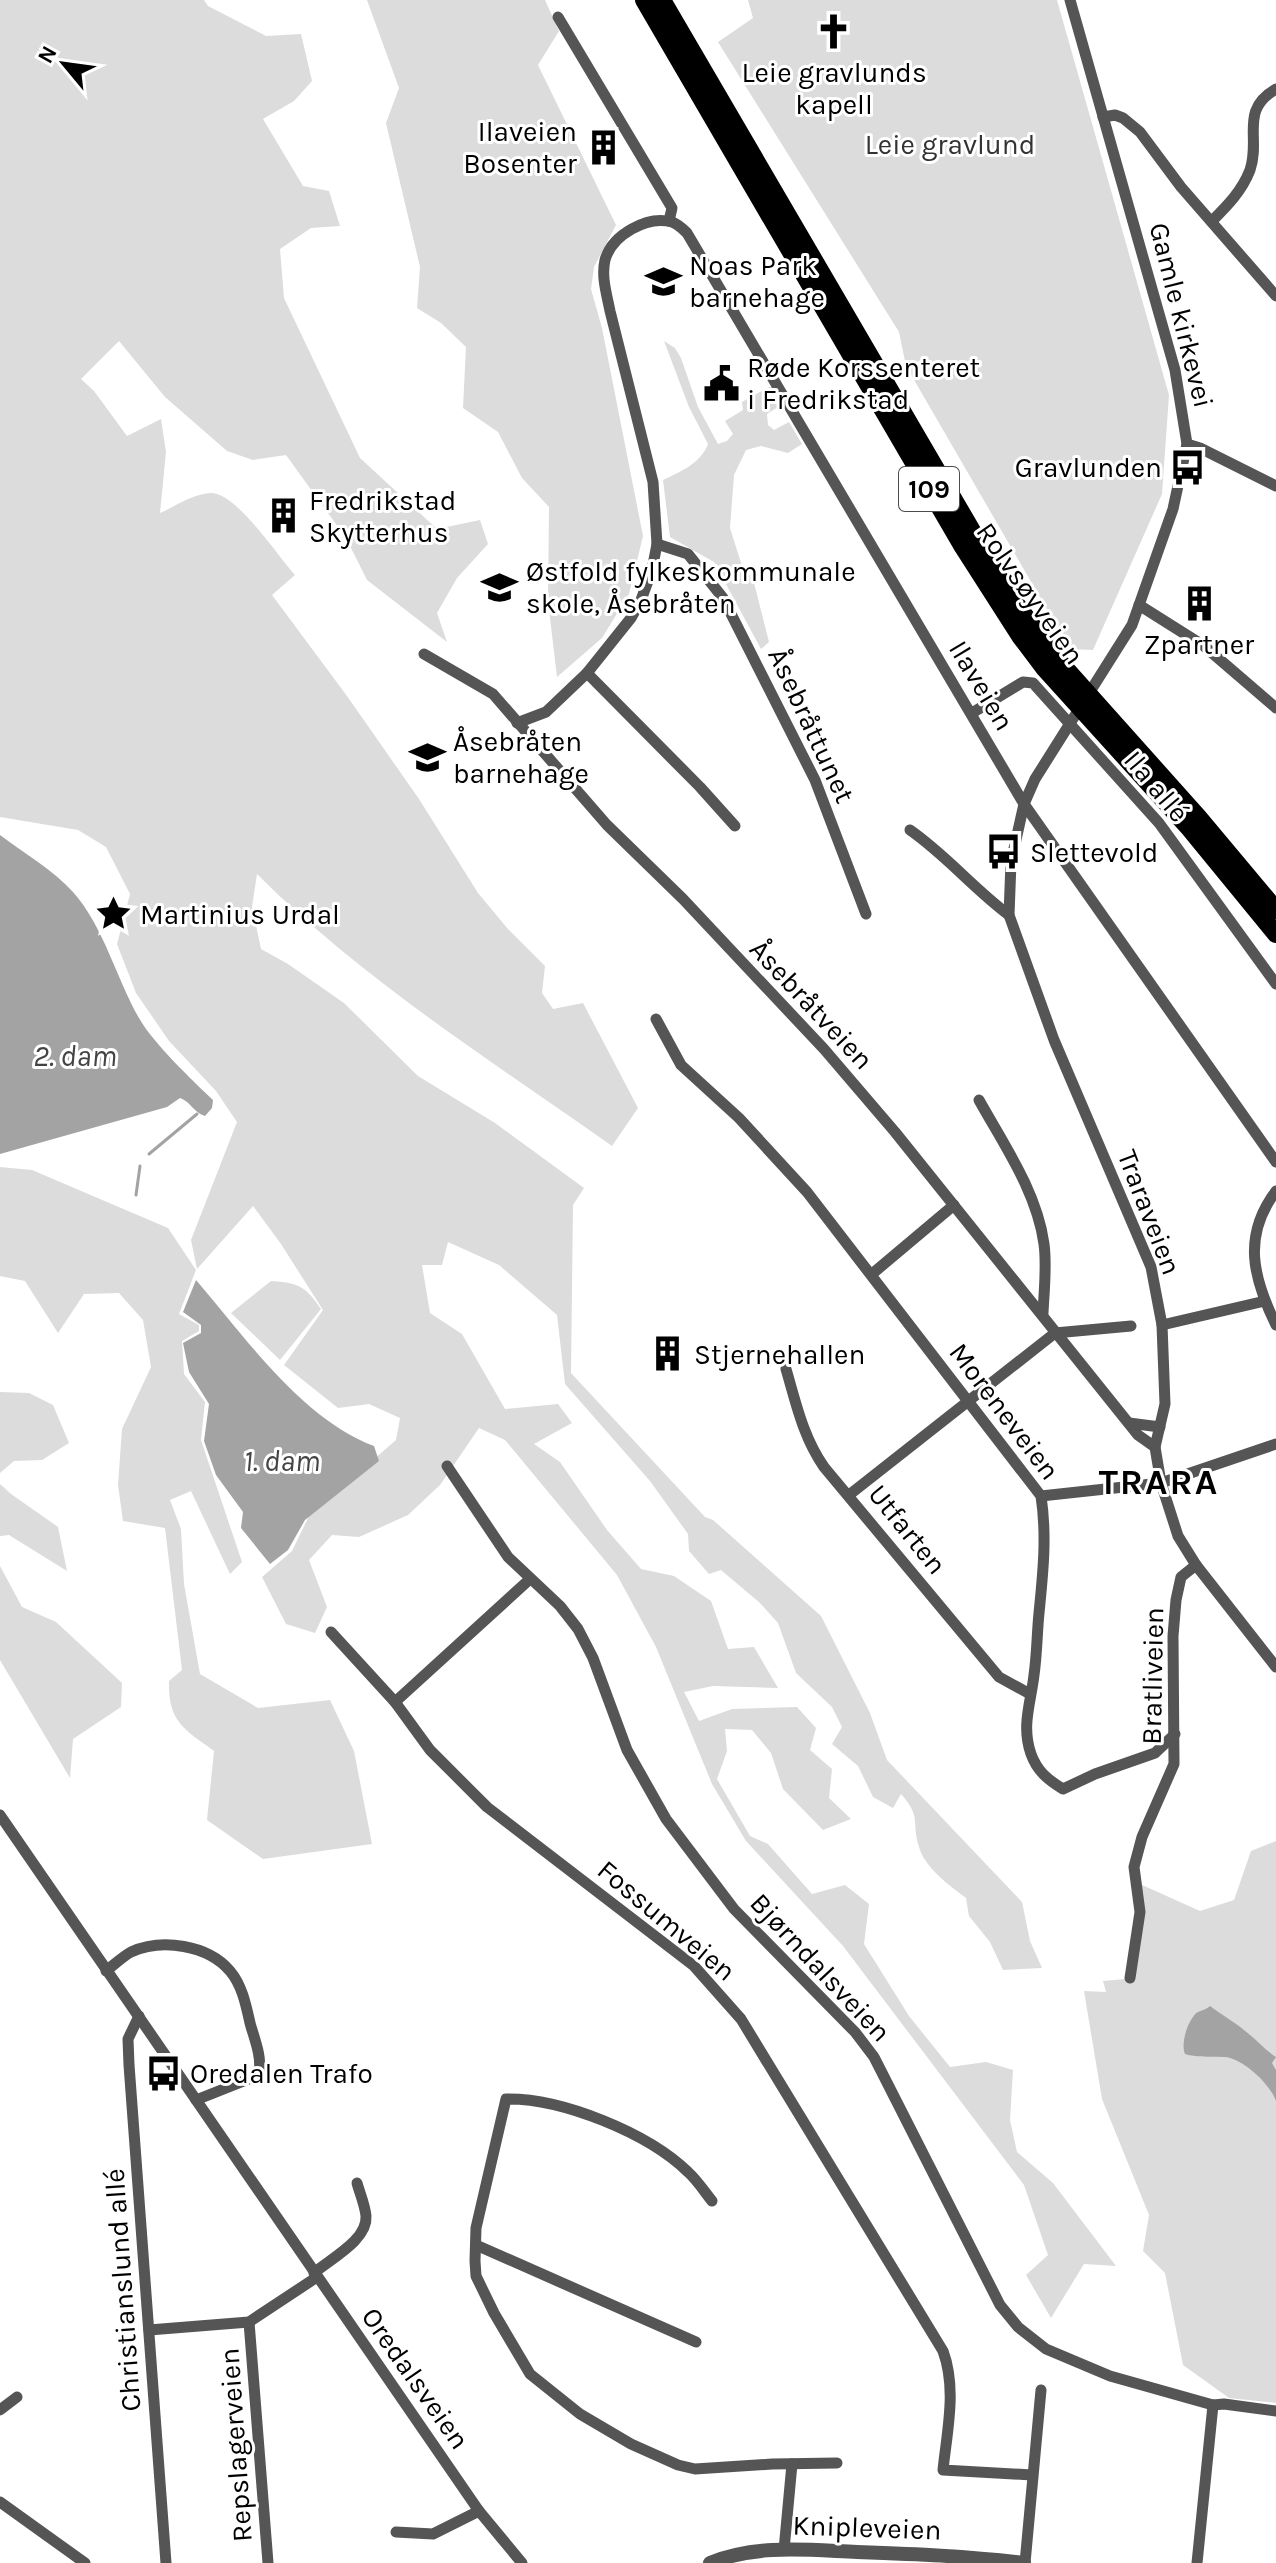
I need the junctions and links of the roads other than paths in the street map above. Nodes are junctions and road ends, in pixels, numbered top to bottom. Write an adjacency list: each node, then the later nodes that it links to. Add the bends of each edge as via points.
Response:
1 (644, 0): 25 (main road, Rolvsøyveien / 109, via 1012,625)
2 (662, 0): 22 (main road, Rolvsøyveien / 109, via 1010,596 1057,659)
3 (1070, 0): 6 (street, Gamle kirkevei)
4 (558, 17): 7 (street, Ilaveien, via 672,208)
5 (1276, 89): 8 (street, via 1265,95 1253,117 1252,165 1245,181)
6 (1103, 117): 8 (street, via 1123,118 1140,132); 10 (street, Gamle kirkevei, via 1175,370)
7 (669, 221): 12 (street, via 645,223 617,240 604,274 653,482); 17 (street, Ilaveien, via 687,233)
8 (1212, 221): 9 (street)
9 (1276, 296)
10 (1187, 444): 11 (street); 13 (street, Gamle kirkevei, via 1173,509)
11 (1276, 486)
12 (657, 544): 15 (street, via 641,600); 23 (street, Åsebråttunet, via 688,554 729,609 815,780)
13 (1139, 605): 16 (street, via 1204,646); 19 (street, Gamle kirkevei, via 1118,651)
14 (424, 654): 18 (street, Åsebråtveien, via 493,694)
15 (587, 673): 18 (street, via 546,712); 20 (street)
16 (1276, 708)
17 (972, 713): 19 (street, Ilaveien); 26 (street, Ila allé, via 1023,682 1033,683 1159,823)
18 (517, 723): 31 (street, Åsebråtveien, via 607,825 824,1049)
19 (1024, 804): 24 (street, Traraveien, via 1011,862); 29 (street, Ilaveien)
20 (735, 826)
21 (910, 830): 24 (street)
22 (1276, 910)
23 (866, 914)
24 (1009, 915): 35 (street, Traraveien, via 1054,1040 1151,1267)
25 (1276, 934)
26 (1276, 984)
27 (656, 1019): 32 (street, Moreneveien, via 681,1065 788,1171)
28 (979, 1100): 34 (street, via 1025,1183 1038,1221 1044,1244)
29 (1276, 1162)
30 (1276, 1191): 33 (street, via 1254,1233)
31 (954, 1205): 32 (street); 34 (street, Åsebråtveien)
32 (872, 1274): 40 (street, Moreneveien)
33 (1265, 1301): 35 (street); 36 (street)
34 (1043, 1313): 38 (street, Åsebråtveien)
35 (1162, 1325): 42 (street, Traraveien, via 1165,1404)
36 (1276, 1325)
37 (1131, 1326): 38 (street)
38 (1055, 1333): 40 (street); 41 (street, Åsebråtveien)
39 (786, 1369): 47 (street, Utfarten, via 813,1451)
40 (968, 1401): 47 (street); 48 (street, Moreneveien)
41 (1129, 1423): 42 (street); 44 (street, Åsebråtveien)
42 (1160, 1427): 44 (street, Traraveien)
43 (1276, 1444): 46 (street)
44 (1155, 1447): 46 (street, Traraveien)
45 (447, 1466): 50 (street, Bjørndalsveien, via 497,1543)
46 (1161, 1483): 48 (street); 49 (street, Traraveien, via 1178,1536)
47 (849, 1495): 53 (street, Utfarten, via 999,1677)
48 (1041, 1496): 53 (street, Moreneveien, via 1045,1563)
49 (1196, 1565): 52 (street, Traraveien); 55 (street, Bratliveien, via 1181,1577 1176,1600)
50 (530, 1579): 54 (street); 70 (street, Bjørndalsveien, via 578,1629 627,1750 666,1819 761,1940 874,2057 1000,2305 1018,2327 1046,2349 1110,2376)
51 (331, 1632): 54 (street, Fossumveien)
52 (1276, 1667)
53 (1030, 1694): 55 (street, Moreneveien, via 1026,1717 1031,1754 1048,1780 1063,1789 1155,1753)
54 (395, 1702): 75 (street, Fossumveien, via 430,1750 487,1807 694,1966 741,2019 943,2351 951,2393 943,2470)
55 (1175, 1734): 58 (street, Bratliveien, via 1174,1764 1134,1867 1140,1912)
56 (0, 1815): 57 (street, Oredalsveien)
57 (106, 1971): 59 (street, Oredalsveien); 60 (street, via 129,1953 163,1945 207,1954 236,1979 260,2057 259,2072)
58 (1130, 1978)
59 (139, 2016): 60 (street, Oredalsveien); 66 (street, Christianslund allé, via 128,2039)
60 (196, 2100): 64 (street, Oredalsveien)
61 (357, 2183): 64 (street, via 365,2225)
62 (712, 2201): 63 (street, via 677,2163 602,2120 561,2105 506,2099)
63 (476, 2245): 67 (street); 74 (street, via 476,2276 530,2374 580,2414 678,2465 695,2469)
64 (316, 2275): 65 (street, Repslagerveien); 77 (street, Oredalsveien)
65 (249, 2322): 66 (street, Repslagerveien); 83 (street, Repslagerveien)
66 (149, 2330): 82 (street, Christianslund allé)
67 (696, 2342)
68 (1041, 2390): 75 (street)
69 (17, 2397): 71 (street)
70 (1213, 2405): 72 (street, Bjørndalsveien); 87 (street)
71 (0, 2410)
72 (1276, 2411)
73 (837, 2463): 74 (street)
74 (792, 2464): 79 (street)
75 (1032, 2475): 86 (street)
76 (0, 2502): 81 (street)
77 (479, 2511): 78 (street, via 433,2534); 84 (street, Oredalsveien)
78 (396, 2532)
79 (784, 2550): 80 (street, Knipleveien); 85 (street, Knipleveien, via 741,2553)
80 (896, 2558): 86 (street, Knipleveien)
81 (85, 2563)
82 (166, 2563)
83 (268, 2563)
84 (522, 2563)
85 (710, 2563)
86 (1024, 2563)
87 (1197, 2563)

